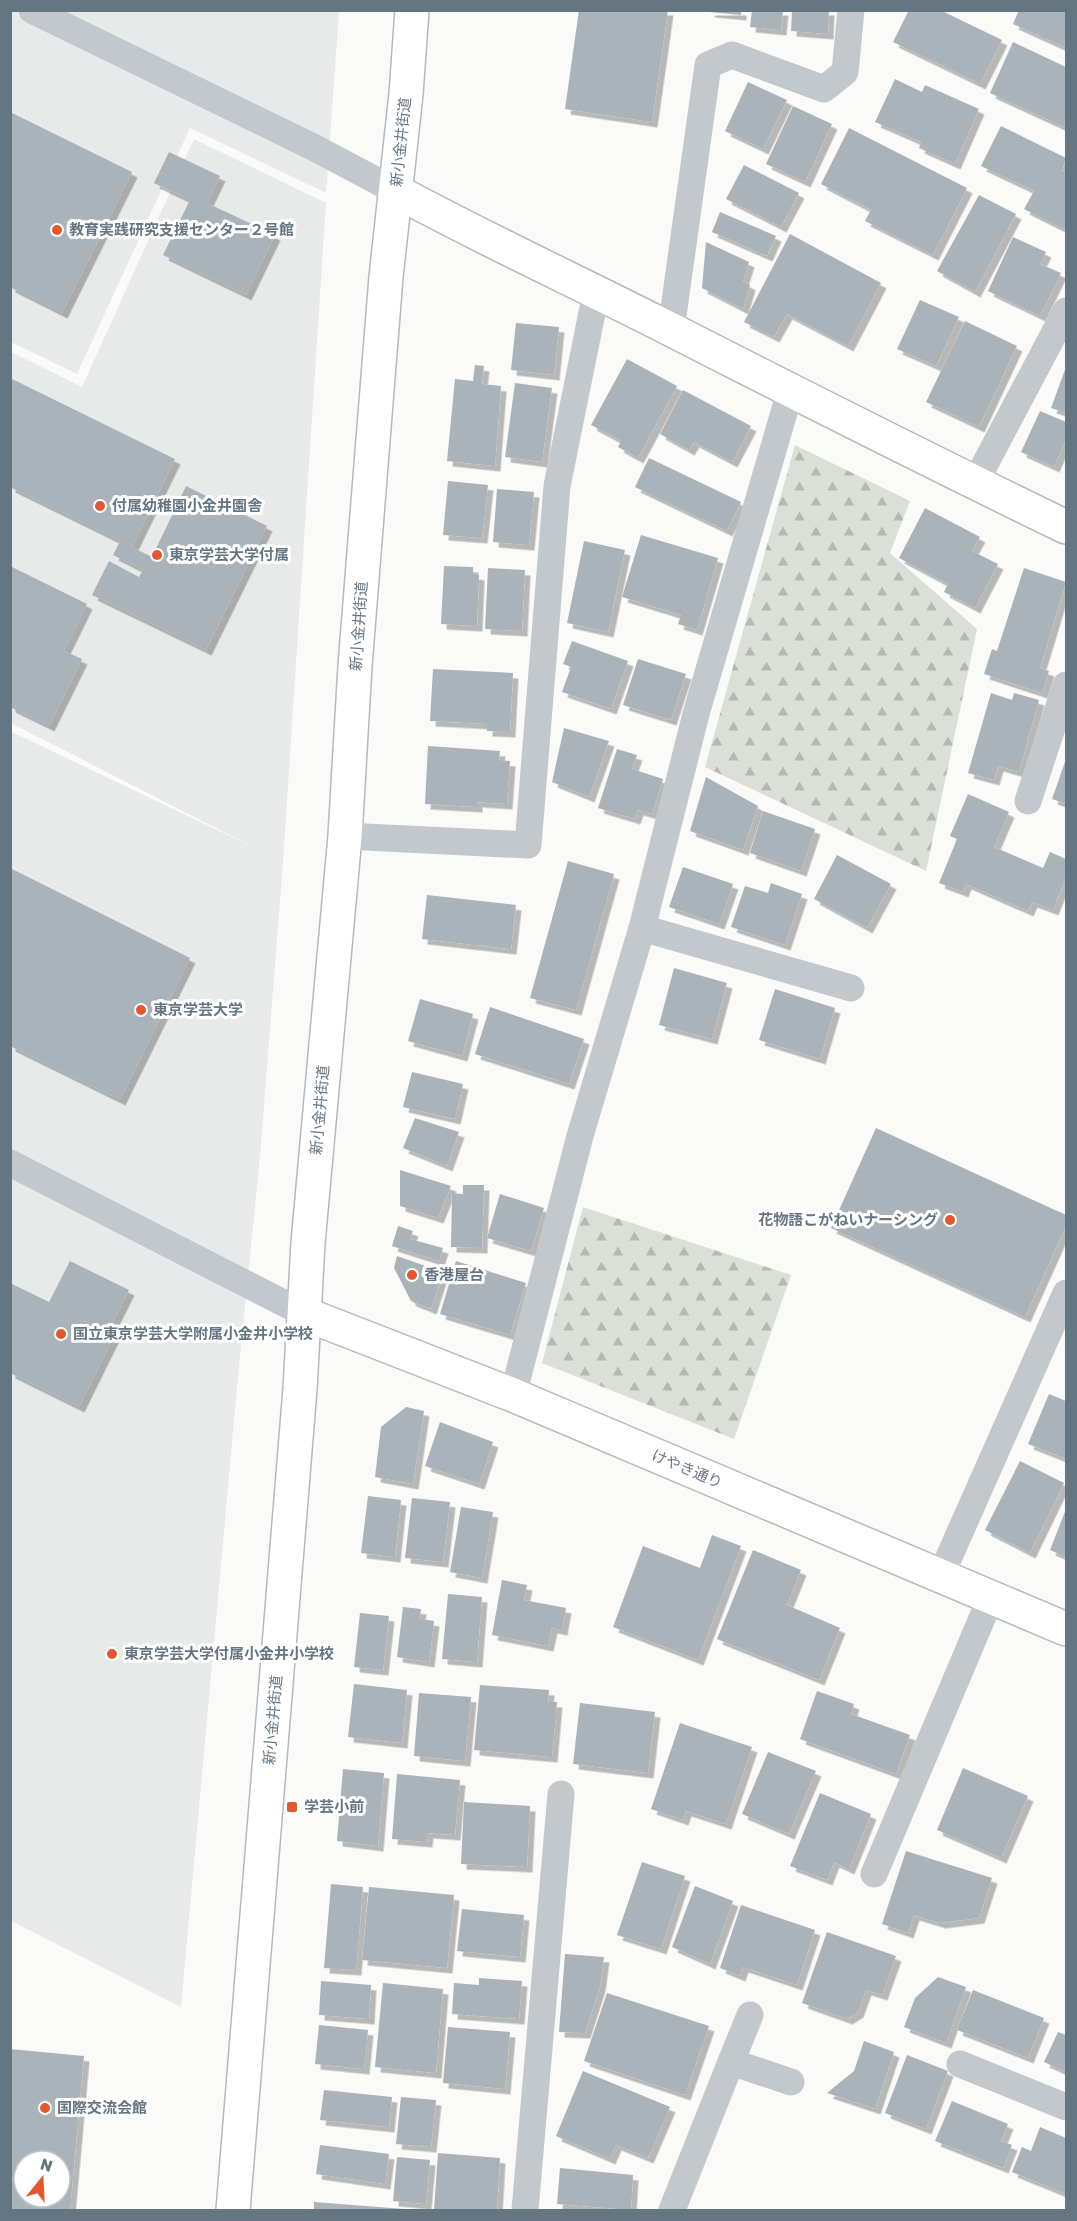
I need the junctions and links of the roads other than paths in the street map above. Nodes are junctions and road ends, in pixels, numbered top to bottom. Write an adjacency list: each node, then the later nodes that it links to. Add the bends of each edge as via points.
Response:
1 (32, 10): 4 (lane)
2 (412, 10): 4 (main road, 新小金井街道)
3 (851, 10): 7 (lane, via 845,72 824,89 732,55 708,65)
4 (396, 191): 5 (main road); 13 (main road, 新小金井街道, via 386,277)
5 (596, 293): 7 (main road); 13 (lane, via 557,486 528,844)
6 (1066, 310): 9 (lane)
7 (671, 330): 8 (main road)
8 (790, 392): 9 (main road); 14 (lane, via 696,714)
9 (975, 483): 10 (main road)
10 (1066, 527)
11 (1066, 686): 12 (lane)
12 (1028, 801)
13 (345, 836): 18 (main road, 新小金井街道)
14 (642, 928): 15 (lane); 19 (lane, via 580,1136)
15 (851, 988)
16 (10, 1163): 18 (lane)
17 (1066, 1293): 20 (lane)
18 (305, 1314): 19 (main road, けやき通り); 30 (main road, 新小金井街道)
19 (513, 1395): 20 (main road, けやき通り)
20 (941, 1575): 21 (main road, けやき通り)
21 (991, 1598): 22 (main road, けやき通り); 24 (lane)
22 (1066, 1629)
23 (561, 1794): 31 (lane)
24 (874, 1874)
25 (750, 2015): 26 (lane)
26 (731, 2062): 28 (lane); 32 (lane)
27 (960, 2064): 29 (lane)
28 (791, 2082)
29 (1066, 2107)
30 (233, 2211)
31 (525, 2211)
32 (672, 2211)

